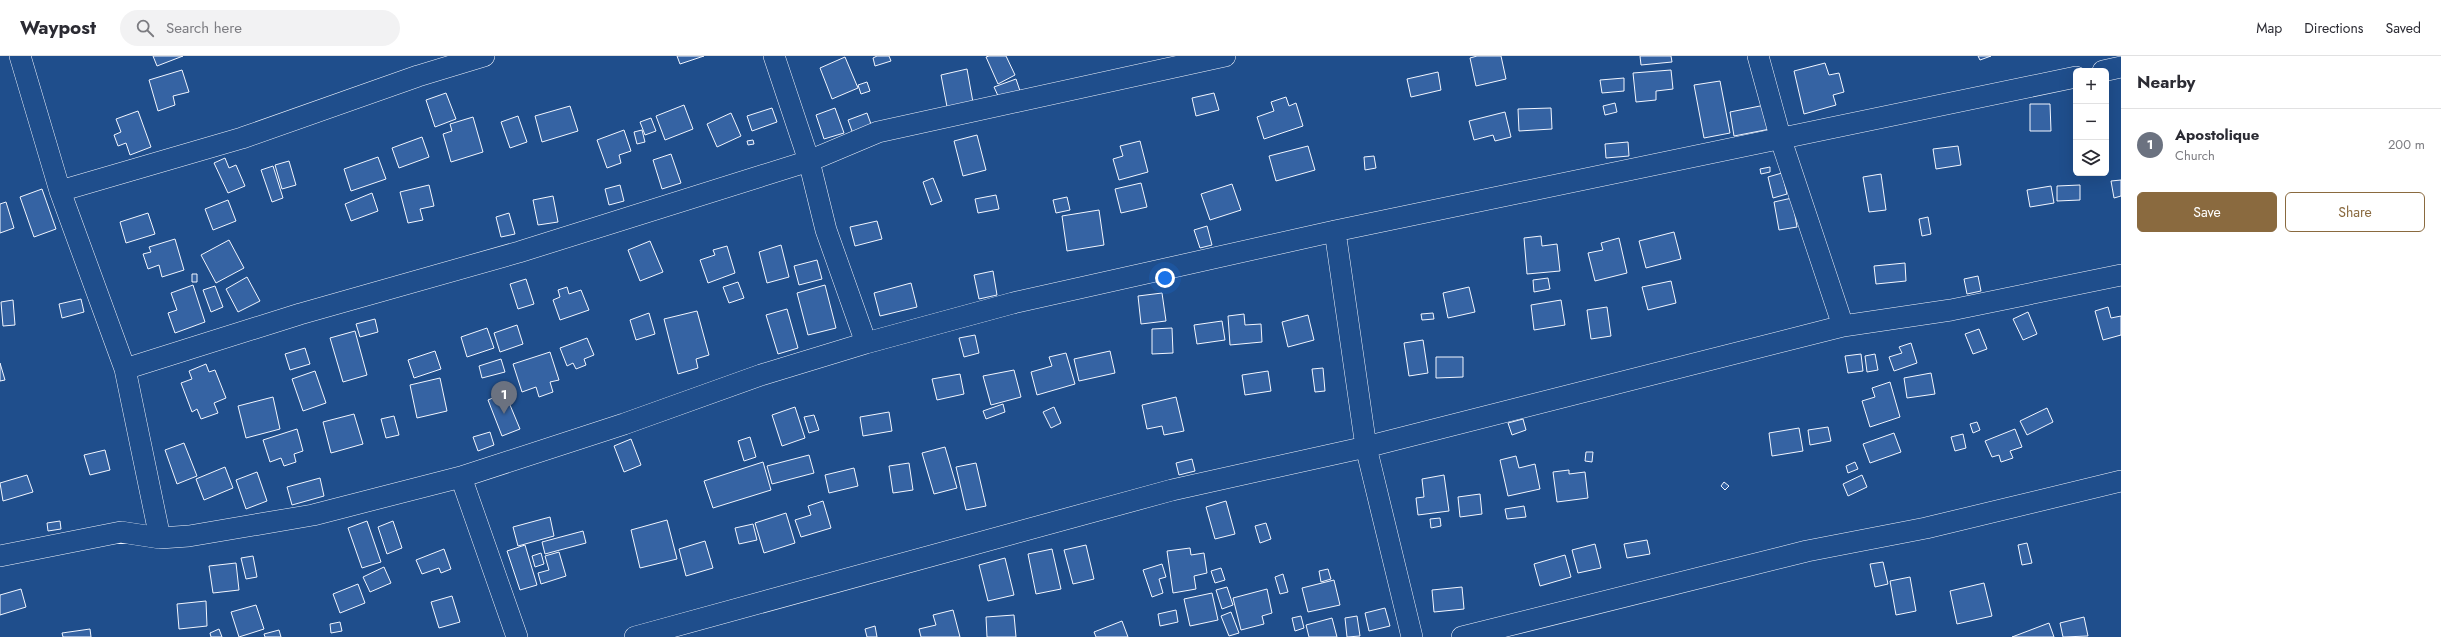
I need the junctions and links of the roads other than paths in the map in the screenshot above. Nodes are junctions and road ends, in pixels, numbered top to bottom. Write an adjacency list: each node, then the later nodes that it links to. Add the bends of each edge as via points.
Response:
1 (20, 56): 11 (street)
2 (484, 56): 11 (street, via 418,76 242,138)
3 (774, 56): 10 (street)
4 (1224, 56): 10 (street, via 878,132)
5 (1758, 56): 9 (street)
6 (2121, 67): 7 (street)
7 (2109, 70)
8 (2073, 78): 9 (street)
9 (1781, 140): 12 (street); 14 (street)
10 (809, 161): 15 (street, via 826,230); 16 (street, via 519,252 300,314)
11 (60, 191): 16 (street)
12 (1335, 232): 15 (street, via 1013,303); 17 (street)
13 (2121, 275): 14 (street, via 1951,310)
14 (1843, 326): 17 (street)
15 (866, 343): 18 (street, via 761,375 624,424)
16 (125, 369): 20 (street)
17 (1366, 448): 23 (street, via 1172,490); 24 (street)
18 (461, 477): 20 (street, via 313,515 188,536); 22 (street)
19 (2121, 481): 25 (street, via 1926,528 1807,551)
20 (160, 538): 21 (street, via 121,532)
21 (0, 556)
22 (517, 637)
23 (635, 637)
24 (1412, 637)
25 (1462, 637)

